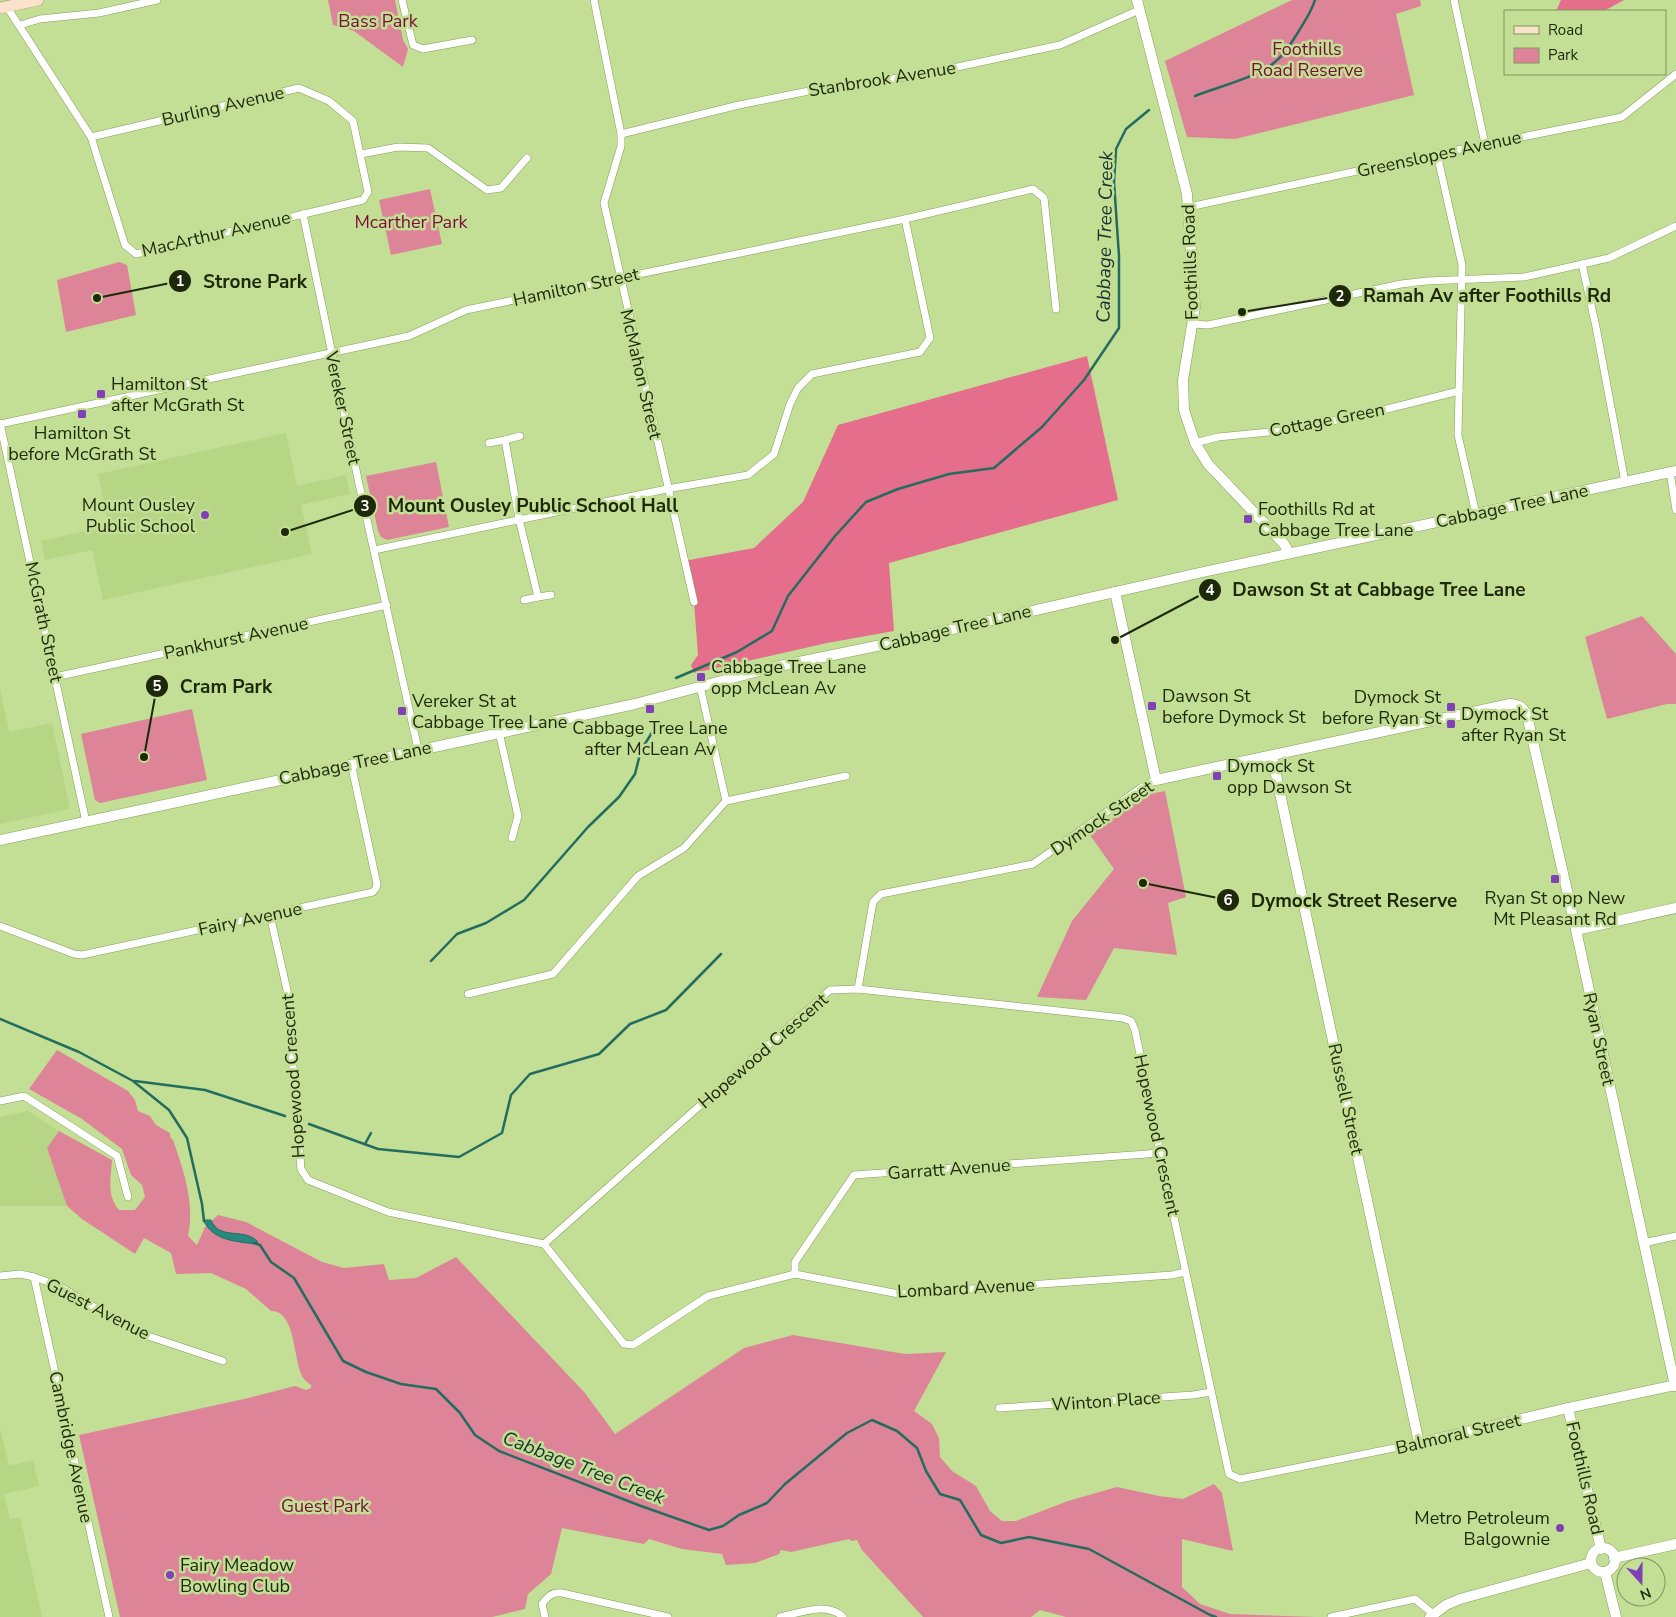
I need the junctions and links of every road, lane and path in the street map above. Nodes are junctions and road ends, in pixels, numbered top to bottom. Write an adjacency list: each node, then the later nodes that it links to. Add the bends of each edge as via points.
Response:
1 (38, 0): 7 (main road)
2 (157, 0): 8 (street)
3 (402, 0): 9 (street, via 413,45 423,50)
4 (594, 0): 11 (street, McMahon Street)
5 (1454, 0): 13 (street)
6 (1138, 5): 11 (street, Stanbrook Avenue, via 1060,45 920,75 824,88 739,105); 17 (street, Foothills Road)
7 (4, 8): 8 (street)
8 (20, 25): 12 (street)
9 (472, 40)
10 (1676, 74): 13 (street, Greenslopes Avenue, via 1622,117)
11 (621, 134): 22 (street, McMahon Street, via 621,146 604,203)
12 (91, 137): 14 (street, Burling Avenue, via 298,88 328,101 353,121); 18 (street, MacArthur Avenue, via 125,245 136,254)
13 (1485, 144): 15 (street, Greenslopes Avenue)
14 (361, 154): 16 (street, via 398,147 428,148 487,190 500,188); 18 (street, Burling Avenue, via 368,192 363,200)
15 (1437, 154): 17 (street, Greenslopes Avenue); 23 (street, via 1462,265)
16 (527, 158)
17 (1189, 208): 25 (street, Foothills Road, via 1195,307)
18 (303, 214): 26 (street, Vereker Street)
19 (905, 219): 22 (street, Hamilton Street); 24 (street, Hamilton Street, via 1033,189 1044,198); 35 (street, via 930,338 920,352 812,374 798,388 790,404 774,454 748,475)
20 (1676, 226): 21 (street, via 1614,256)
21 (1582, 264): 23 (street, via 1524,277); 34 (street)
22 (619, 277): 26 (street, Hamilton Street, via 466,310 409,336); 35 (street, McMahon Street)
23 (1462, 280): 25 (street, via 1401,284 1208,324); 27 (street)
24 (1056, 308)
25 (1193, 324): 32 (street, Foothills Road, via 1182,393)
26 (332, 352): 28 (street, Hamilton Street); 39 (street, Vereker Street)
27 (1459, 391): 32 (street, Cottage Green, via 1291,430 1218,437); 37 (street, via 1458,435)
28 (0, 424): 47 (street, McGrath Street)
29 (520, 436): 30 (street)
30 (505, 440): 31 (street); 38 (street)
31 (489, 443)
32 (1195, 443): 40 (street, Foothills Road, via 1208,464)
33 (1673, 472): 34 (street, Cabbage Tree Lane); 36 (street)
34 (1625, 482): 37 (street, Cabbage Tree Lane)
35 (667, 489): 38 (street); 45 (street, McMahon Street)
36 (1676, 510)
37 (1476, 514): 40 (street, Cabbage Tree Lane)
38 (519, 519): 39 (street); 43 (street)
39 (374, 550): 46 (street, Vereker Street)
40 (1289, 553): 41 (street, Cabbage Tree Lane)
41 (1115, 592): 48 (street, Cabbage Tree Lane); 55 (street)
42 (551, 595): 43 (street)
43 (538, 597): 44 (street)
44 (524, 600)
45 (694, 602)
46 (386, 605): 47 (street, Pankhurst Avenue); 51 (street, Vereker Street)
47 (55, 677): 57 (street, McGrath Street)
48 (700, 686): 50 (street, Cabbage Tree Lane, via 635,704); 56 (street)
49 (1510, 704): 52 (street, Dymock Street); 63 (street, Ryan Street, via 1523,708 1527,715)
50 (499, 732): 51 (street, Cabbage Tree Lane); 58 (street, via 518,816)
51 (418, 749): 53 (street, Cabbage Tree Lane)
52 (1272, 756): 55 (street, Dymock Street); 81 (street, Russell Street)
53 (351, 763): 57 (street, Cabbage Tree Lane); 61 (street, Fairy Avenue, via 376,888 373,892)
54 (846, 776): 56 (street)
55 (1156, 780): 64 (street, Dymock Street, via 1033,864 881,894 873,902)
56 (726, 801): 65 (street, via 684,848 638,876 553,974)
57 (86, 822): 59 (street, Cabbage Tree Lane)
58 (512, 838)
59 (0, 840)
60 (1676, 908): 63 (street)
61 (270, 915): 62 (street, Fairy Avenue, via 82,955); 71 (street, Hopewood Crescent, via 288,990 301,1169 308,1180 388,1212)
62 (0, 926)
63 (1576, 930): 70 (street, Ryan Street)
64 (858, 990): 67 (street, Hopewood Crescent, via 1131,1021 1136,1030); 71 (street, Hopewood Crescent, via 830,990)
65 (468, 994)
66 (0, 1101): 68 (street, via 24,1096 117,1156)
67 (1160, 1152): 72 (street, Hopewood Crescent); 73 (street, Garratt Avenue, via 854,1176 795,1262)
68 (128, 1197)
69 (1676, 1236): 70 (street)
70 (1643, 1243): 77 (street, Ryan Street)
71 (544, 1244): 73 (street, Lombard Avenue, via 624,1344 633,1345 708,1296)
72 (1185, 1272): 73 (street, Lombard Avenue, via 899,1294); 78 (street, Hopewood Crescent)
73 (795, 1274)
74 (0, 1276): 75 (street, Guest Avenue, via 20,1274)
75 (34, 1277): 76 (street, Guest Avenue, via 59,1286 136,1332); 89 (street, Cambridge Avenue)
76 (224, 1361)
77 (1675, 1386): 80 (street, Balmoral Street)
78 (1211, 1392): 79 (street, Winton Place); 82 (street, Hopewood Crescent, via 1229,1474)
79 (1000, 1408)
80 (1568, 1408): 81 (street, Balmoral Street); 84 (street, Foothills Road)
81 (1419, 1443): 82 (street, Balmoral Street)
82 (1240, 1479)
83 (1676, 1544): 85 (street)
84 (1601, 1549): 85 (street, via 1608,1550); 86 (street, via 1592,1555)
85 (1614, 1558): 87 (street, via 1614,1565)
86 (1591, 1563): 87 (street, via 1598,1571); 88 (street, via 1460,1599)
87 (1605, 1572): 95 (street)
88 (1432, 1616): 94 (street, via 1415,1599)
89 (109, 1617)
90 (544, 1617): 91 (street, via 542,1604 554,1592)
91 (668, 1617)
92 (780, 1617): 93 (street, via 824,1608 837,1611)
93 (843, 1617)
94 (1331, 1617)
95 (1616, 1617)

